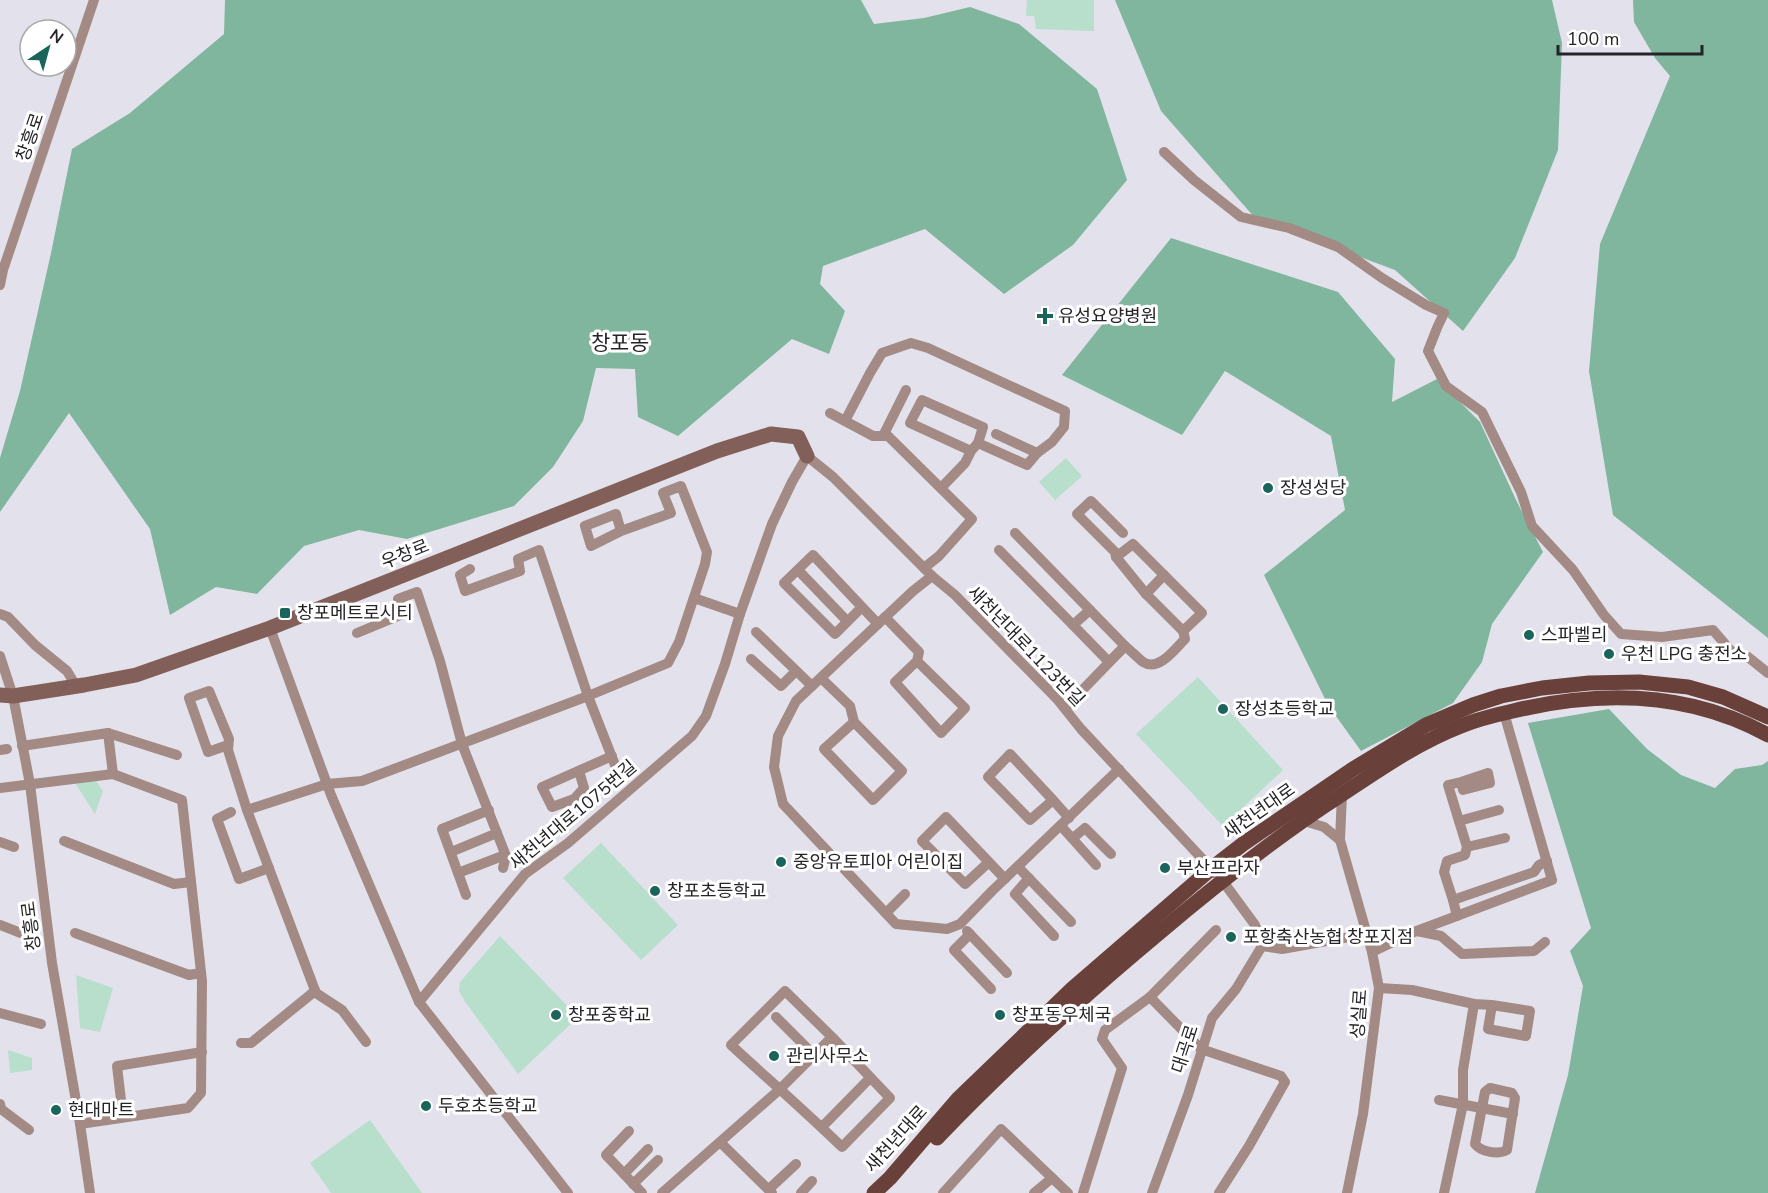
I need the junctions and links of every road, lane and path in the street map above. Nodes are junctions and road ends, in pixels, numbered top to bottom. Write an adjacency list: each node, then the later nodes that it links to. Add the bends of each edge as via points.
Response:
1 (94, 0): 3 (street, 창흥로)
2 (1164, 152): 41 (street, via 1241,217 1289,228 1338,247 1382,278 1444,313 1428,351 1446,386 1482,412 1521,492 1532,526 1573,570 1621,634 1662,638 1713,630 1731,651 1748,657)
3 (0, 285)
4 (906, 390): 8 (street)
5 (830, 413): 6 (street)
6 (846, 421): 8 (street, via 873,436); 10 (street, via 882,354 911,343 1065,411 1064,428)
7 (996, 434): 10 (street)
8 (883, 436): 12 (street, via 888,436)
9 (974, 447): 9 (street, via 910,423 922,400 983,427); 10 (street, via 1027,465); 12 (street, via 965,463)
10 (1037, 453)
11 (807, 456): 20 (street, 새천년대로1123번길); 27 (street, 새천년대로1075번길, via 772,524); 31 (main road, 우창로, via 798,437 771,434 717,451)
12 (941, 488): 20 (street, via 972,519)
13 (621, 531): 23 (street, via 670,513 663,493 681,486 707,552)
14 (1015, 533): 25 (street)
15 (1123, 533): 17 (street, via 1091,501 1077,514)
16 (999, 550): 30 (street)
17 (1116, 557): 21 (street, via 1133,543); 22 (street)
18 (470, 569): 46 (street, via 460,575 465,591 520,571 518,559 539,550)
19 (798, 570): 24 (street, via 813,555); 24 (street, via 784,583 835,634); 29 (street)
20 (928, 572): 28 (street); 47 (street, 새천년대로1123번길)
21 (1164, 576): 22 (street); 32 (street, via 1202,613)
22 (1146, 594): 32 (street)
23 (694, 598): 27 (street); 46 (street, via 668,663)
24 (862, 608): 28 (street)
25 (1090, 610): 30 (street); 35 (street)
26 (0, 614): 43 (street, via 67,671)
27 (740, 614): 121 (street, 새천년대로1075번길, via 706,716 692,736 568,843 525,874)
28 (881, 620): 38 (street, via 919,652); 42 (street)
29 (847, 621)
30 (1073, 625): 39 (street)
31 (270, 628): 43 (main road, 우창로, via 136,675); 64 (street)
32 (1183, 631): 35 (street, via 1185,639 1156,664 1145,664)
33 (756, 632): 40 (street)
34 (357, 633): 53 (street, via 403,615 398,599 417,592)
35 (1125, 646): 39 (street)
36 (0, 657): 45 (street, 창흥로)
37 (751, 659): 40 (street, via 781,686)
38 (917, 661): 38 (street, via 895,682 941,733 965,708)
39 (1109, 662): 47 (street)
40 (796, 670): 44 (street)
41 (1768, 672)
42 (820, 678): 44 (street); 50 (street, via 850,706)
43 (76, 686): 45 (main road, 우창로)
44 (812, 686): 100 (street, via 796,701 778,736 774,767 783,804)
45 (6, 695): 55 (street, 창흥로)
46 (588, 696): 53 (street); 57 (street)
47 (1065, 708): 58 (street, 새천년대로1123번길)
48 (1504, 713): 52 (main road, 새천년대로, via 1541,704 1629,696 1687,704 1722,714); 66 (main road, 새천년대로, via 1436,736); 86 (street)
49 (1768, 717): 72 (main road, 새천년대로, via 1688,687 1639,682 1589,683 1501,696 1426,725 1353,769)
50 (854, 723): 50 (street, via 824,749 873,800 902,771)
51 (108, 733): 55 (street); 56 (street); 61 (street)
52 (1768, 735)
53 (462, 744): 64 (street, via 362,781); 69 (street)
54 (228, 745): 54 (street, via 209,691 189,698 208,752); 68 (street)
55 (22, 746): 63 (street, 창흥로)
56 (177, 755)
57 (612, 756): 59 (street); 60 (street)
58 (1119, 769): 74 (street); 93 (street, 새천년대로1123번길)
59 (617, 770)
60 (579, 771)
61 (113, 774): 63 (street); 96 (street, via 182,800)
62 (1461, 782): 73 (street, via 1448,785)
63 (30, 784): 65 (street); 141 (street, 창흥로, via 52,963)
64 (327, 784): 68 (street); 121 (street)
65 (0, 788)
66 (1342, 794): 72 (main road, 새천년대로); 78 (street, 성실로)
67 (1053, 800): 67 (street, via 1030,820 988,777 1010,754); 74 (street)
68 (248, 810): 90 (street)
69 (489, 810): 75 (street); 83 (street, via 442,830)
70 (1499, 810): 73 (street)
71 (231, 812): 90 (street, via 217,819 238,879)
72 (1298, 815): 78 (street); 93 (main road, 새천년대로)
73 (1459, 821): 82 (street)
74 (1065, 822): 76 (street); 89 (street)
75 (497, 833): 83 (street); 85 (street)
76 (1073, 838): 84 (street, via 1085,828); 88 (street)
77 (1505, 838): 82 (street)
78 (1340, 840): 109 (street, 성실로)
79 (64, 841): 96 (street, via 174,884)
80 (0, 842): 81 (street)
81 (14, 847)
82 (1467, 848): 99 (street, via 1465,855 1447,861 1444,872)
83 (451, 852): 92 (street)
84 (1112, 854)
85 (505, 855): 91 (street); 92 (street)
86 (1547, 861): 99 (street, via 1534,872); 101 (street, via 1552,880)
87 (989, 862): 87 (street, via 946,817 922,841 965,884); 95 (street)
88 (1096, 865)
89 (1018, 867): 94 (street); 95 (street)
90 (269, 868): 119 (street)
91 (503, 868)
92 (458, 873): 98 (street)
93 (1217, 874): 113 (street, via 1255,925); 159 (main road, 새천년대로, via 1072,989 958,1099); 160 (main road, 새천년대로, via 1033,1042)
94 (1029, 878): 102 (street); 110 (street, via 1015,894)
95 (1005, 879): 103 (street)
96 (192, 882): 115 (street)
97 (905, 894): 100 (street)
98 (466, 895)
99 (1453, 900): 101 (street)
100 (886, 913): 103 (street, via 897,924 946,929)
101 (1457, 916): 106 (street)
102 (1071, 922)
103 (960, 924): 108 (street)
104 (0, 925): 111 (street)
105 (1216, 930): 120 (street)
106 (1417, 931): 112 (street, via 1441,936 1462,954 1534,951); 114 (street)
107 (75, 933): 115 (street, via 189,975)
108 (970, 934): 116 (street); 118 (street, via 954,950)
109 (1366, 934): 113 (street, via 1282,949); 114 (street, 성실로)
110 (1054, 936)
111 (31, 937)
112 (1545, 942)
113 (1262, 946): 130 (street, 대곡로, via 1236,990 1212,1018)
114 (1372, 952): 117 (street, 성실로)
115 (201, 973): 131 (street)
116 (1007, 973)
117 (1379, 988): 122 (street, via 1412,990); 167 (street, 성실로, via 1371,1062)
118 (991, 989)
119 (315, 991): 128 (street, via 342,1010); 129 (street, via 251,1043)
120 (1150, 997): 130 (street); 164 (street, via 1105,1030 1102,1039 1122,1068)
121 (419, 1002): 155 (street)
122 (1474, 1004): 123 (street); 137 (street, via 1463,1070)
123 (1492, 1005)
124 (0, 1013): 126 (street)
125 (776, 1017): 132 (street)
126 (41, 1024)
127 (832, 1037): 132 (street); 133 (street); 134 (street, via 784,991 731,1045)
128 (366, 1042)
129 (241, 1043)
130 (1202, 1049): 165 (street, 대곡로); 166 (street, via 1281,1076 1285,1082)
131 (202, 1052): 140 (street, via 201,1093 188,1108); 140 (street, via 117,1066)
132 (814, 1055): 134 (street)
133 (870, 1078): 142 (street); 142 (street, via 890,1098 842,1147)
134 (779, 1089): 142 (street); 145 (street)
135 (1439, 1100): 137 (street)
136 (0, 1104): 143 (street, via 1,1109)
137 (1463, 1104): 138 (street); 168 (street)
138 (1482, 1108): 139 (street); 139 (street, via 1485,1092 1490,1088 1514,1095); 139 (street, via 1475,1144 1479,1149 1499,1154 1507,1150)
139 (1513, 1114)
140 (123, 1117): 141 (street)
141 (80, 1124): 154 (street, 창흥로)
142 (822, 1127)
143 (29, 1130)
144 (629, 1131): 149 (street, via 606,1155)
145 (721, 1143): 153 (street); 157 (street)
146 (648, 1149): 149 (street)
147 (658, 1160): 152 (street)
148 (796, 1164): 153 (street)
149 (624, 1174): 152 (street)
150 (1052, 1178): 161 (street, via 1001,1129); 162 (street); 163 (street)
151 (812, 1181): 158 (street)
152 (633, 1184): 156 (street)
153 (771, 1191)
154 (90, 1193)
155 (568, 1193)
156 (642, 1193)
157 (662, 1193)
158 (801, 1193)
159 (874, 1193)
160 (883, 1193)
161 (943, 1193)
162 (1035, 1193)
163 (1068, 1193)
164 (1083, 1193)
165 (1152, 1193)
166 (1219, 1193)
167 (1347, 1193)
168 (1444, 1193)

